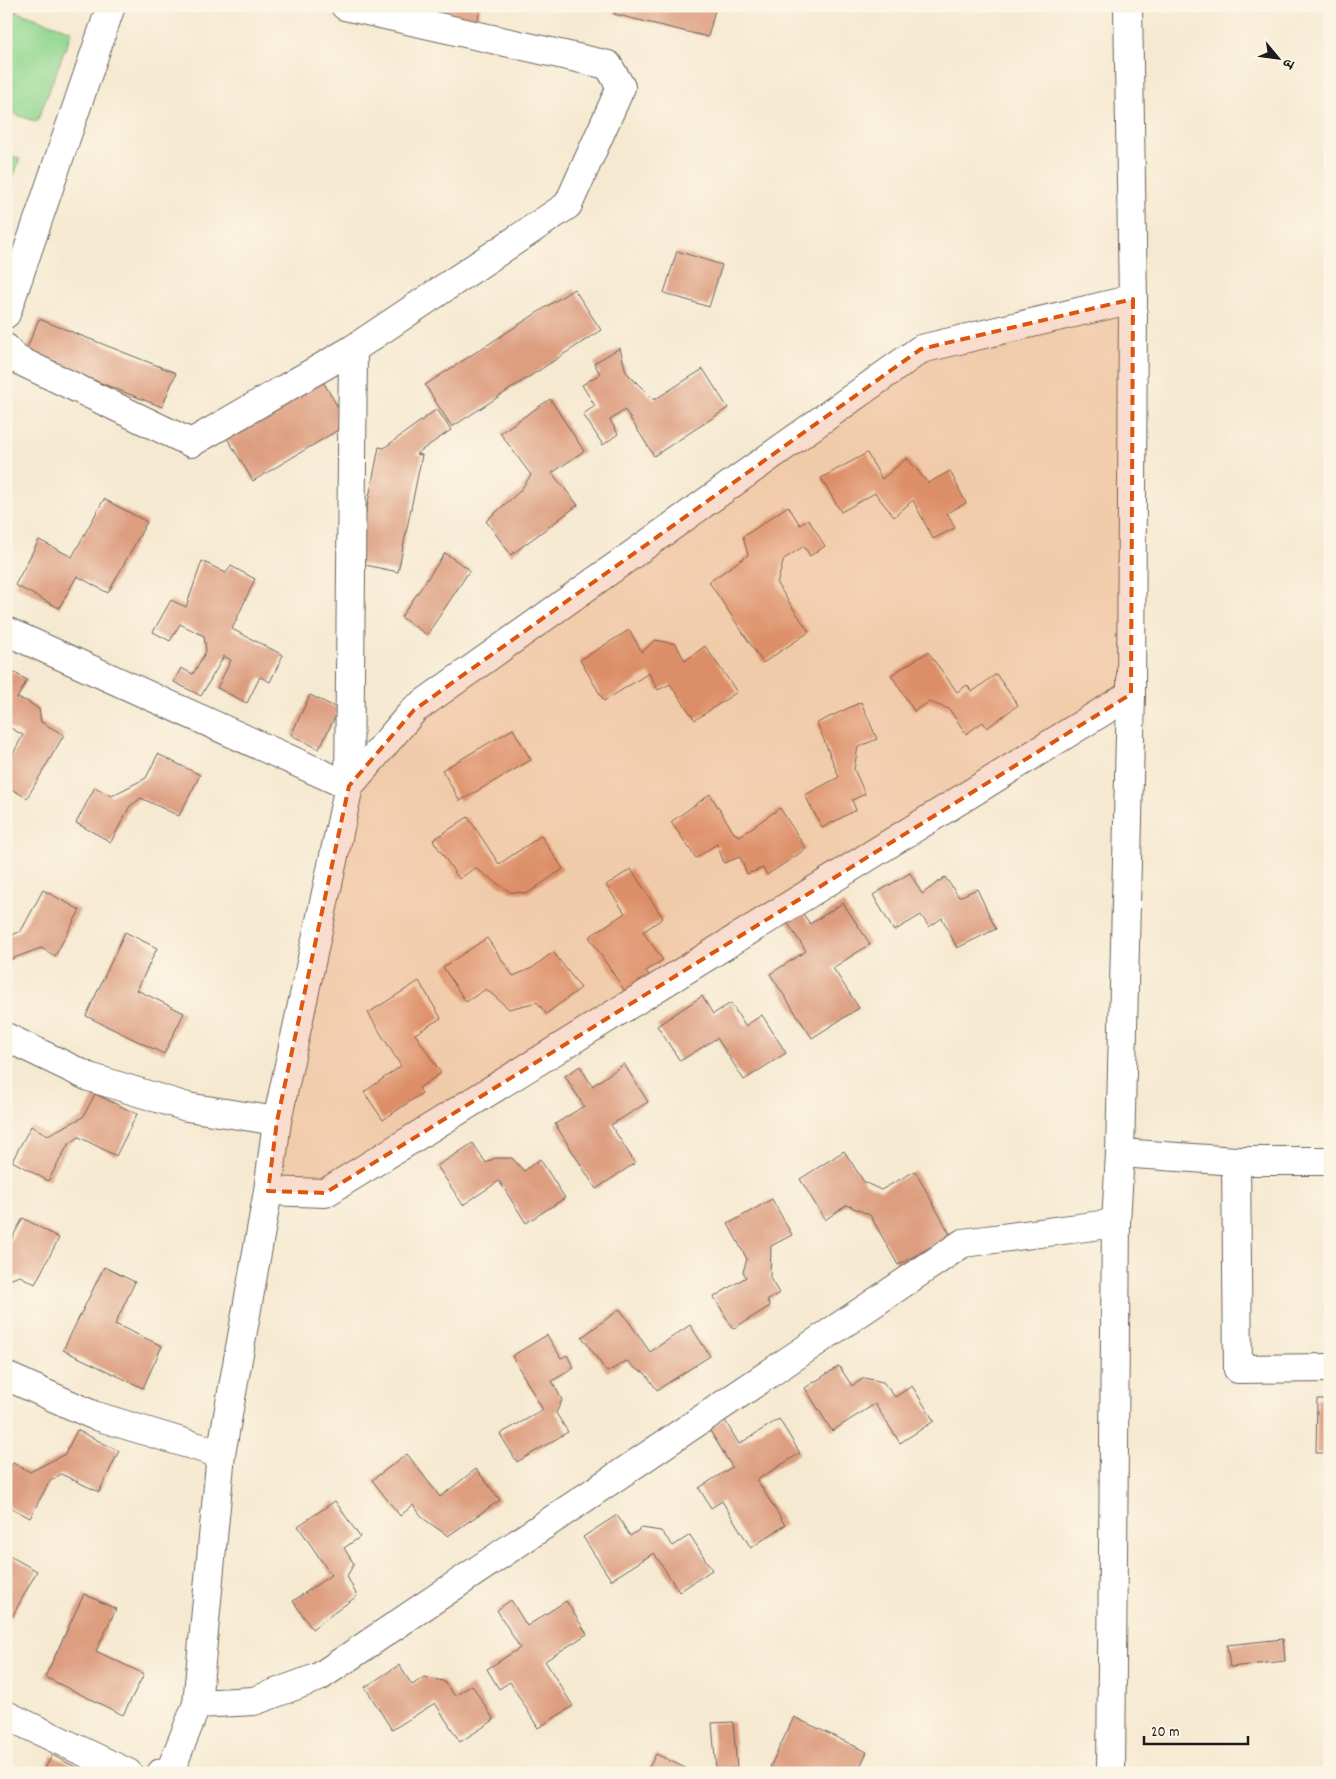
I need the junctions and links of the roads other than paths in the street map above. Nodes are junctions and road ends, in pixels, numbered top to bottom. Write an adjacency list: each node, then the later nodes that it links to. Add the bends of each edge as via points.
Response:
1 (111, 6): 5 (street)
2 (345, 6): 7 (street, via 608,65 621,88 568,204)
3 (1128, 6): 4 (street)
4 (1133, 299): 9 (street); 10 (street, via 921,349 414,710)
5 (6, 314)
6 (6, 348): 7 (street, via 16,359 191,443)
7 (353, 349): 10 (street)
8 (6, 631): 10 (street)
9 (1131, 694): 13 (street); 16 (street, via 325,1193)
10 (349, 786): 12 (street)
11 (6, 1036): 12 (street, via 89,1077 187,1107)
12 (277, 1121): 16 (street)
13 (1120, 1153): 14 (street); 17 (street)
14 (1236, 1161): 15 (street); 18 (street, via 1238,1369)
15 (1330, 1161)
16 (268, 1191): 20 (street)
17 (1116, 1224): 21 (street, via 963,1243 320,1678 254,1701); 25 (street)
18 (1330, 1368)
19 (6, 1376): 20 (street, via 93,1416)
20 (221, 1454): 21 (street)
21 (197, 1704): 23 (street)
22 (6, 1715): 24 (street)
23 (168, 1771)
24 (128, 1773)
25 (1110, 1773)

